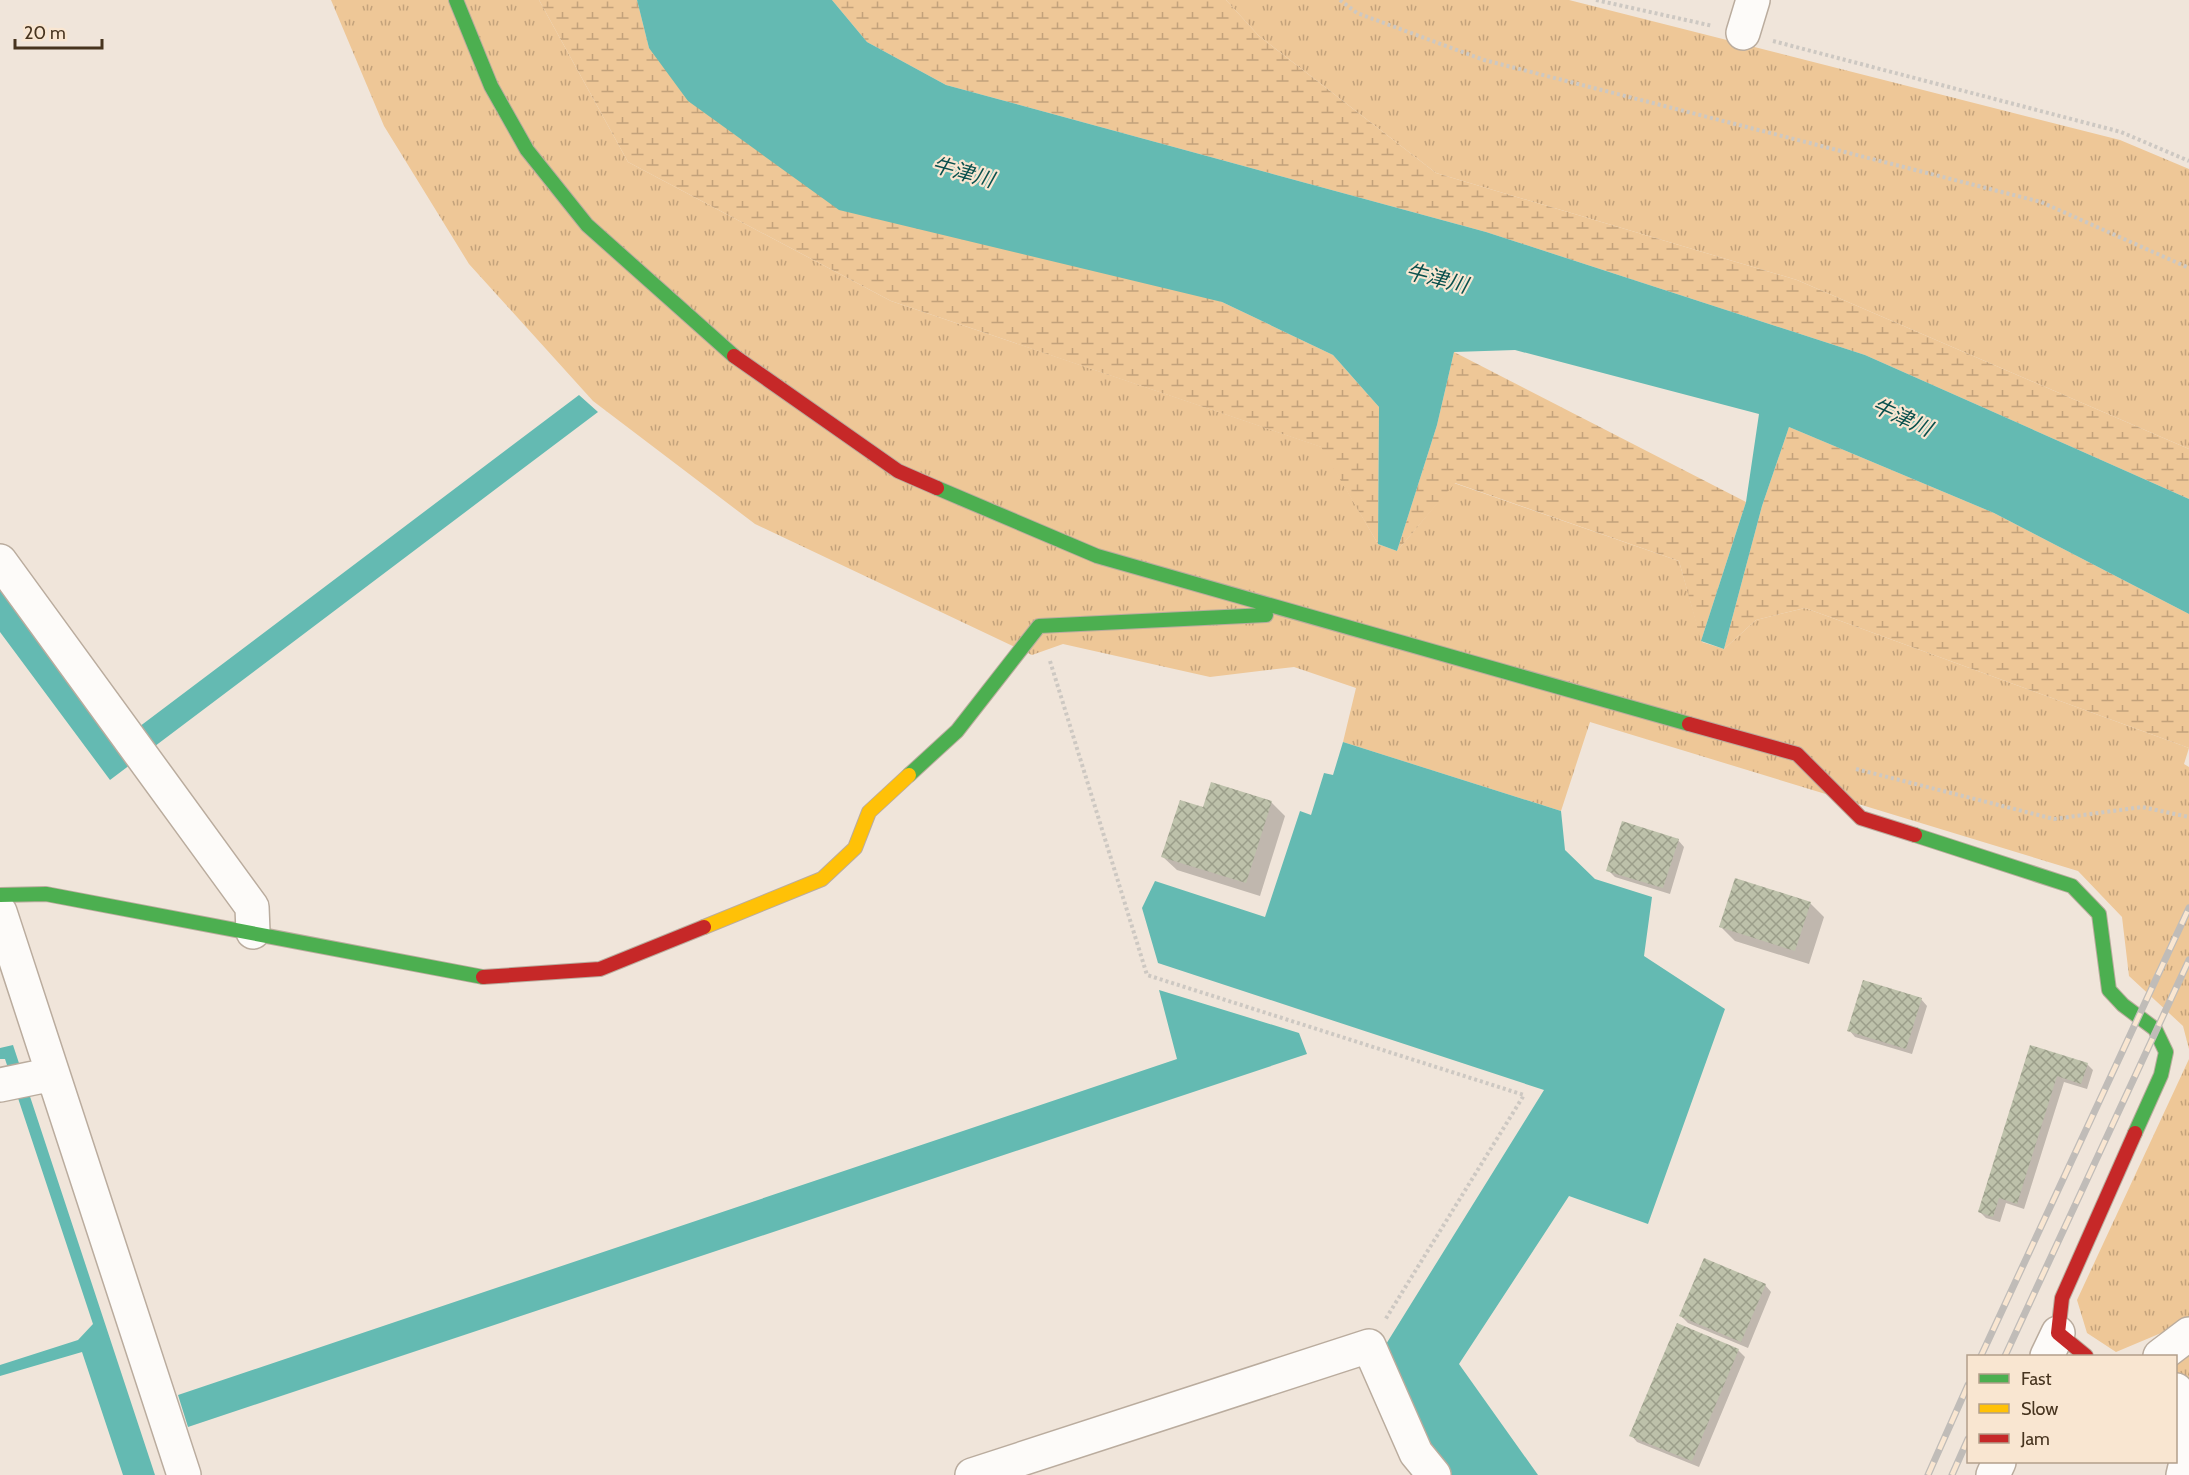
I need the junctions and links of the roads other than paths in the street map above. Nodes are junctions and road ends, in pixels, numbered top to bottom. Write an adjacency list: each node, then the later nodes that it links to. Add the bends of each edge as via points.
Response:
1 (456, 0): 5 (street, via 491,86 527,150 587,225 734,356 898,471 1097,556)
2 (1753, 0): 3 (street)
3 (1743, 33)
4 (0, 561): 8 (street, via 252,908)
5 (1292, 613): 8 (street, via 1039,626 957,731 869,812 855,848 822,879 600,969 481,977); 11 (street, via 1797,754 1862,818 2072,886 2099,914 2109,990 2155,1029 2166,1052 2161,1075 2062,1298)
6 (0, 895): 8 (street, via 46,894)
7 (0, 912): 9 (street)
8 (253, 932)
9 (23, 1081): 17 (street)
10 (2189, 1334): 13 (street)
11 (2053, 1345): 12 (street)
12 (2083, 1355)
13 (2164, 1355)
14 (2177, 1396): 15 (street)
15 (2189, 1431)
16 (2189, 1450): 20 (street)
17 (184, 1475)
18 (972, 1475): 19 (street, via 1369,1346 1416,1454)
19 (1434, 1475)
20 (2183, 1475)

